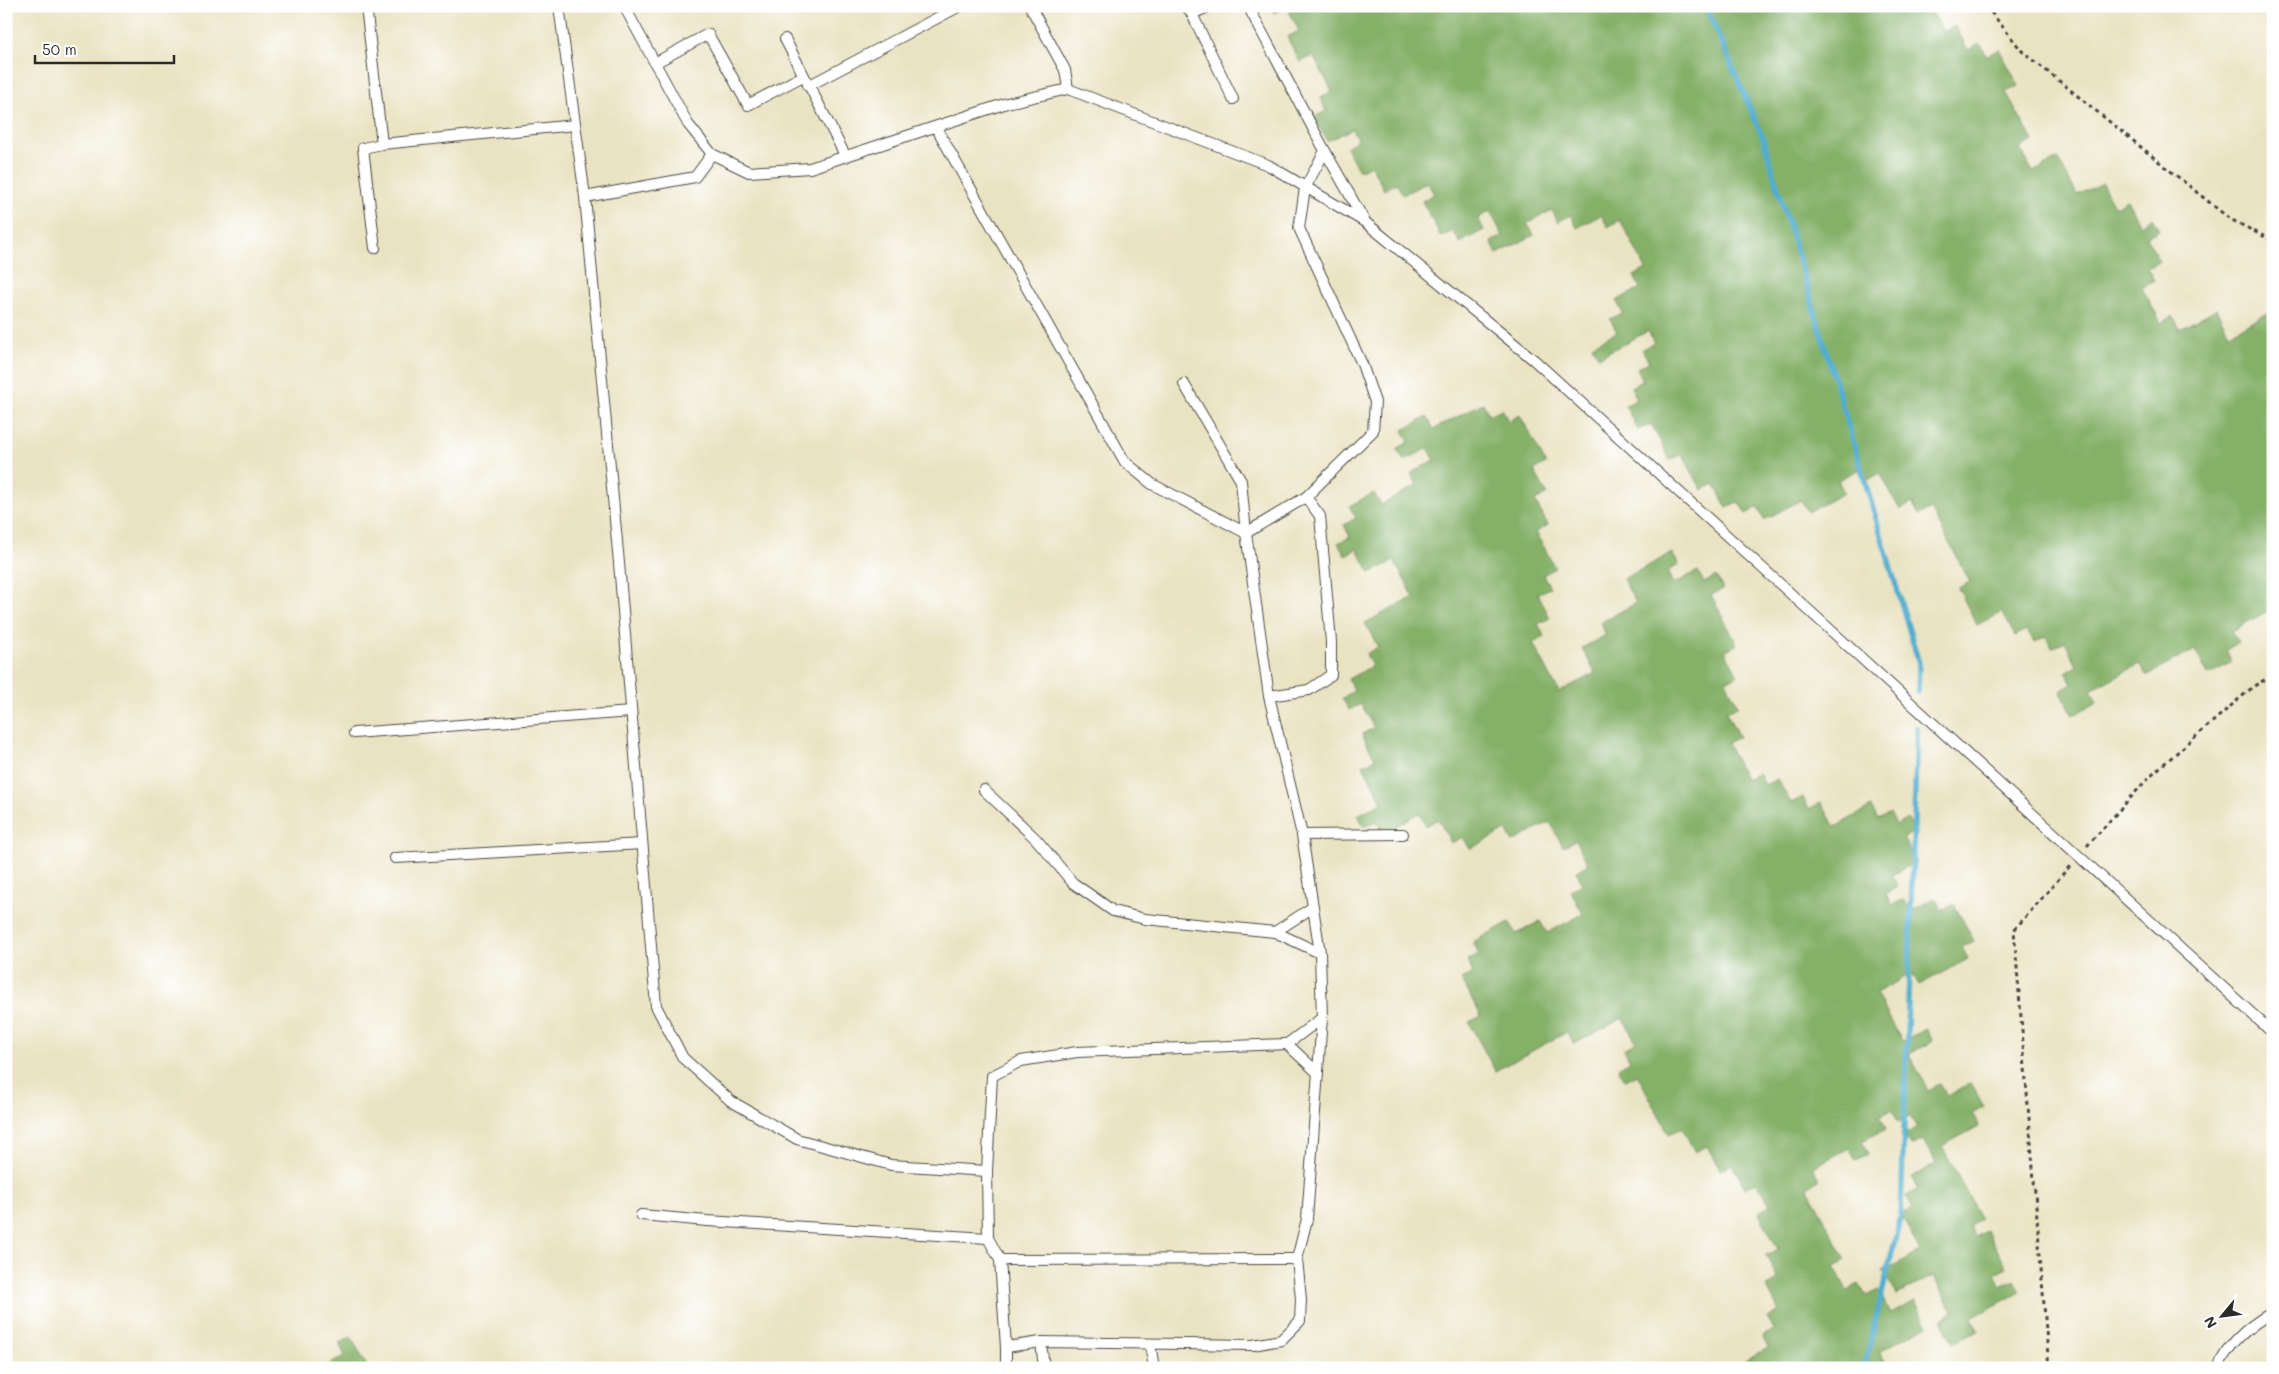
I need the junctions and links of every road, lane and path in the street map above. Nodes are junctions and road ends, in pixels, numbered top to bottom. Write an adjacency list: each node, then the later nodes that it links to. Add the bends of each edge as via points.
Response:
1 (366, 6): 18 (lane)
2 (559, 6): 16 (lane)
3 (624, 6): 11 (lane)
4 (960, 6): 13 (lane)
5 (1030, 6): 14 (lane, via 1065,70)
6 (1210, 6): 9 (lane)
7 (1248, 6): 19 (lane)
8 (1986, 6): 25 (path, via 2022,51 2230,219)
9 (1189, 10): 15 (lane)
10 (785, 39): 12 (lane)
11 (655, 63): 12 (lane, via 708,34 748,106); 20 (lane, via 688,124)
12 (803, 76): 13 (lane)
13 (808, 86): 21 (lane)
14 (1068, 89): 17 (lane, via 1007,103); 22 (lane, via 1268,165)
15 (1233, 99)
16 (575, 125): 18 (lane); 23 (lane)
17 (936, 127): 21 (lane); 29 (lane, via 1125,462 1152,484)
18 (382, 144): 26 (lane, via 363,148)
19 (1325, 151): 22 (lane); 24 (lane)
20 (712, 154): 21 (lane, via 749,172 810,168); 23 (lane, via 695,177)
21 (846, 157)
22 (1305, 188): 24 (lane); 28 (lane, via 1299,228 1362,364 1375,402 1373,431)
23 (584, 197): 32 (lane)
24 (1365, 222): 38 (lane, via 1534,360)
25 (2273, 241)
26 (375, 248)
27 (1184, 384): 29 (lane, via 1241,482)
28 (1306, 496): 29 (lane); 31 (lane, via 1320,516 1331,675 1309,690)
29 (1246, 532): 31 (lane)
30 (2273, 675): 38 (path, via 2254,686 2150,774)
31 (1268, 696): 36 (lane)
32 (631, 712): 33 (lane); 37 (lane)
33 (354, 733)
34 (984, 790): 41 (lane, via 1036,839 1073,884 1113,911 1145,919)
35 (1403, 834): 36 (lane)
36 (1302, 835): 40 (lane)
37 (642, 844): 39 (lane); 47 (lane, via 656,1006 683,1058 731,1101 797,1139 890,1165)
38 (2079, 856): 44 (lane); 59 (path, via 2014,930)
39 (395, 858)
40 (1313, 907): 41 (lane); 42 (lane)
41 (1275, 932): 42 (lane)
42 (1320, 953): 43 (lane)
43 (1322, 1018): 45 (lane); 46 (lane)
44 (2273, 1033)
45 (1287, 1044): 46 (lane); 47 (lane, via 1078,1052 1020,1061 992,1076)
46 (1317, 1072): 50 (lane, via 1306,1219)
47 (987, 1171): 49 (lane)
48 (641, 1215): 49 (lane)
49 (988, 1238): 51 (lane)
50 (1297, 1259): 51 (lane); 54 (lane, via 1300,1321 1281,1340 1253,1345)
51 (1000, 1260): 55 (lane)
52 (2273, 1312): 60 (lane, via 2252,1324 2222,1357)
53 (1041, 1342): 54 (lane); 55 (lane); 57 (lane)
54 (1150, 1344): 58 (lane)
55 (1006, 1347): 56 (lane)
56 (1006, 1368)
57 (1044, 1368)
58 (1154, 1368)
59 (2049, 1368)
60 (2218, 1368)

